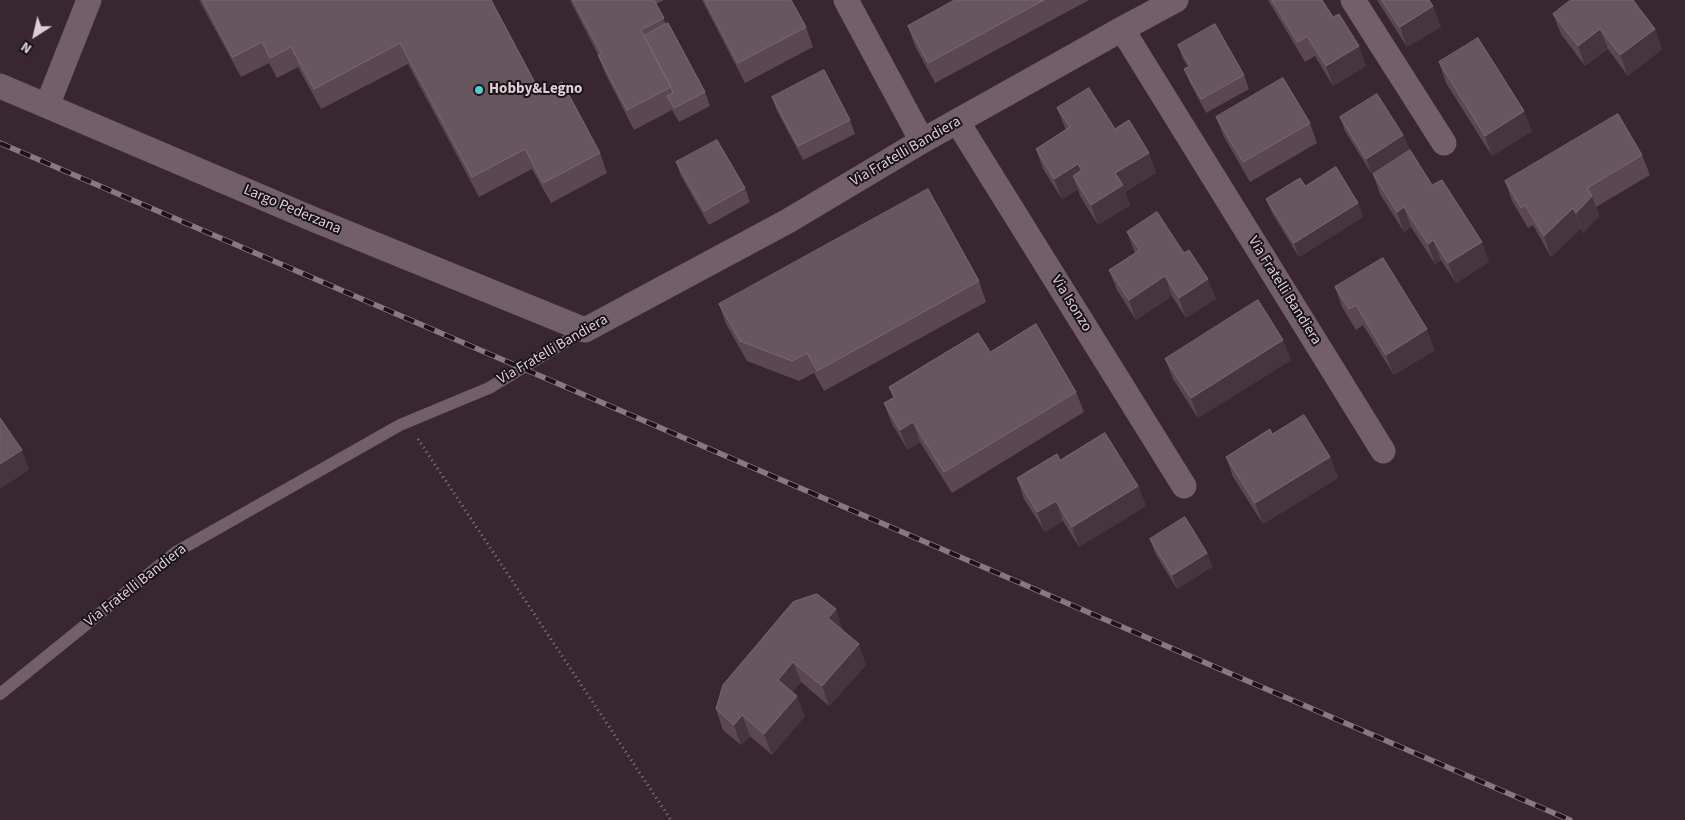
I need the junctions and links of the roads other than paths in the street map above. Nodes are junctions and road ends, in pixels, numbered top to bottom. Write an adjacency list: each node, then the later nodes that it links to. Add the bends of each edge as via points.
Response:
1 (89, 0): 7 (street)
2 (846, 0): 9 (street)
3 (1176, 0): 5 (street, Via Fratelli Bandiera)
4 (1353, 0): 10 (street)
5 (1122, 28): 8 (street, Via Fratelli Bandiera); 12 (street, Via Fratelli Bandiera)
6 (0, 86): 7 (street, Largo Pederzana)
7 (47, 106): 11 (street, Largo Pederzana)
8 (957, 121): 9 (street, Via Fratelli Bandiera); 13 (street, Via Isonzo)
9 (922, 141): 11 (street, Via Fratelli Bandiera, via 788,221)
10 (1444, 143)
11 (586, 330): 14 (lane, Via Fratelli Bandiera, via 489,388 407,422 176,552)
12 (1383, 451)
13 (1184, 486)
14 (0, 694)

